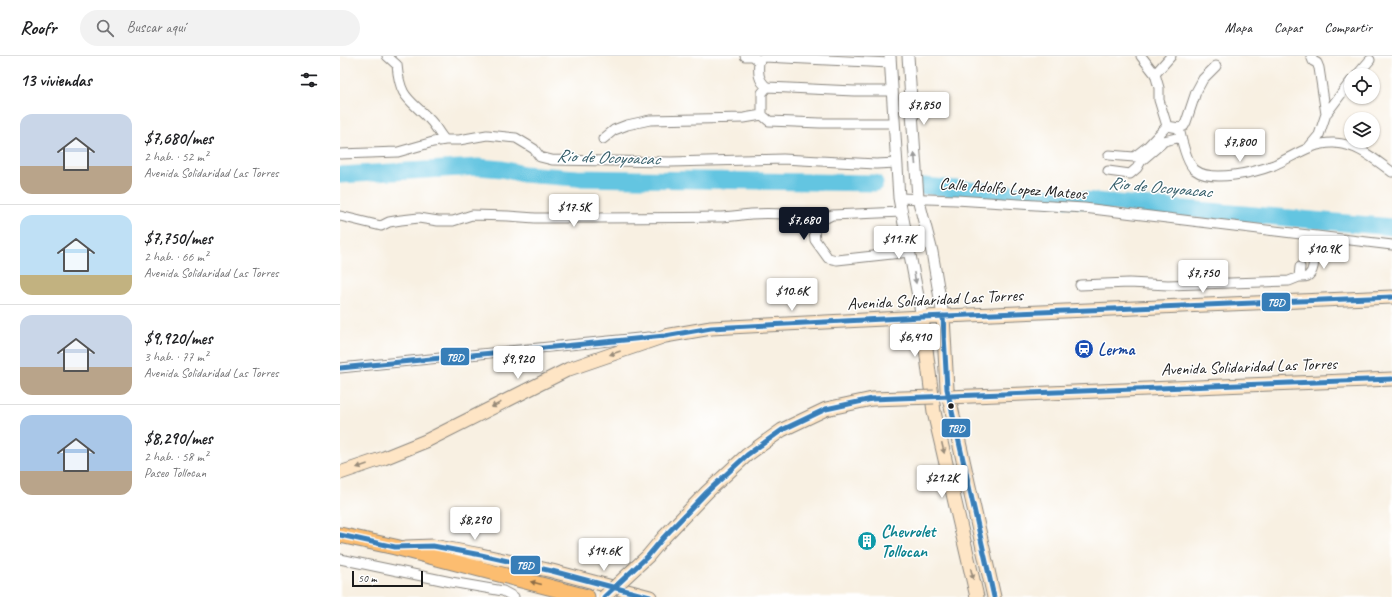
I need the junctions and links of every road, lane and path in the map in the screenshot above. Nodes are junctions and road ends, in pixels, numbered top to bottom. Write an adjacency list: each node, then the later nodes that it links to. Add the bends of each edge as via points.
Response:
1 (387, 56): 22 (street, via 397,66 398,79 405,95 432,122)
2 (744, 56): 9 (street, via 753,56)
3 (908, 56): 30 (street, one-way to 3)
4 (1141, 56): 12 (street)
5 (1172, 56): 12 (street)
6 (1311, 56): 17 (street, via 1319,68)
7 (890, 60): 9 (street, via 764,57); 15 (street)
8 (1370, 60): 11 (street)
9 (759, 61): 13 (street, via 760,79)
10 (1216, 66): 20 (street, via 1203,79)
11 (1363, 68)
12 (1155, 74): 19 (street)
13 (767, 87): 15 (street); 16 (street, via 762,93)
14 (1344, 90): 17 (street)
15 (892, 91): 18 (street)
16 (762, 114): 18 (street, via 770,121); 21 (street, via 744,118 650,120 614,130)
17 (1326, 114): 23 (street, via 1319,135)
18 (894, 122): 26 (street)
19 (1167, 126): 20 (street); 25 (street, via 1134,157)
20 (1180, 132): 23 (street, via 1186,154 1194,169 1216,176 1249,172 1274,165); 27 (street, via 1164,141 1130,174)
21 (603, 139)
22 (445, 140): 24 (street, via 398,152); 26 (street, via 487,135 516,138 540,157 552,160 671,162 783,159)
23 (1309, 147): 28 (street, via 1333,143 1349,145 1366,152)
24 (340, 154)
25 (1109, 155)
26 (897, 163): 29 (street)
27 (1108, 171)
28 (1392, 172)
29 (900, 198): 30 (street, Calle Adolfo Lopez Mateos); 31 (street)
30 (918, 198): 34 (street, Calle Adolfo Lopez Mateos, via 1084,208); 41 (street, via 932,252)
31 (902, 212): 33 (street, via 832,215); 36 (street)
32 (340, 216): 33 (street, via 381,226 390,222 419,218 453,221 472,215 535,218 721,218 771,214 808,217)
33 (820, 221): 36 (street, via 814,229 815,240 828,258 838,260)
34 (1313, 236): 35 (street, Calle Adolfo Lopez Mateos); 38 (street, via 1314,266 1309,275)
35 (1392, 245)
36 (910, 252): 42 (street, one-way to 42)
37 (1300, 268): 38 (street)
38 (1299, 277): 39 (street, via 1289,281 1168,285)
39 (1080, 284)
40 (1392, 297): 41 (main road, Avenida Solidaridad Las Torres)
41 (943, 316): 42 (main road, Avenida Solidaridad Las Torres); 55 (main road, via 947,389)
42 (922, 317): 43 (main road, Avenida Solidaridad Las Torres, via 711,328); 54 (main road, one-way to 54, via 934,412)
43 (665, 336): 44 (street); 46 (main road, Avenida Solidaridad Las Torres, one-way to 46, via 569,369 426,441)
44 (340, 368)
45 (1392, 378): 52 (main road, Avenida Solidaridad Las Torres, bridge, via 872,399 826,409 782,430 747,454 707,492 648,556)
46 (340, 473)
47 (340, 535): 48 (highway)
48 (395, 547): 51 (highway, one-way to 48); 53 (main road, via 433,546 481,555)
49 (340, 559): 50 (street, via 503,591)
50 (514, 597)
51 (587, 597)
52 (604, 597)
53 (650, 597)
54 (977, 597)
55 (994, 597)

